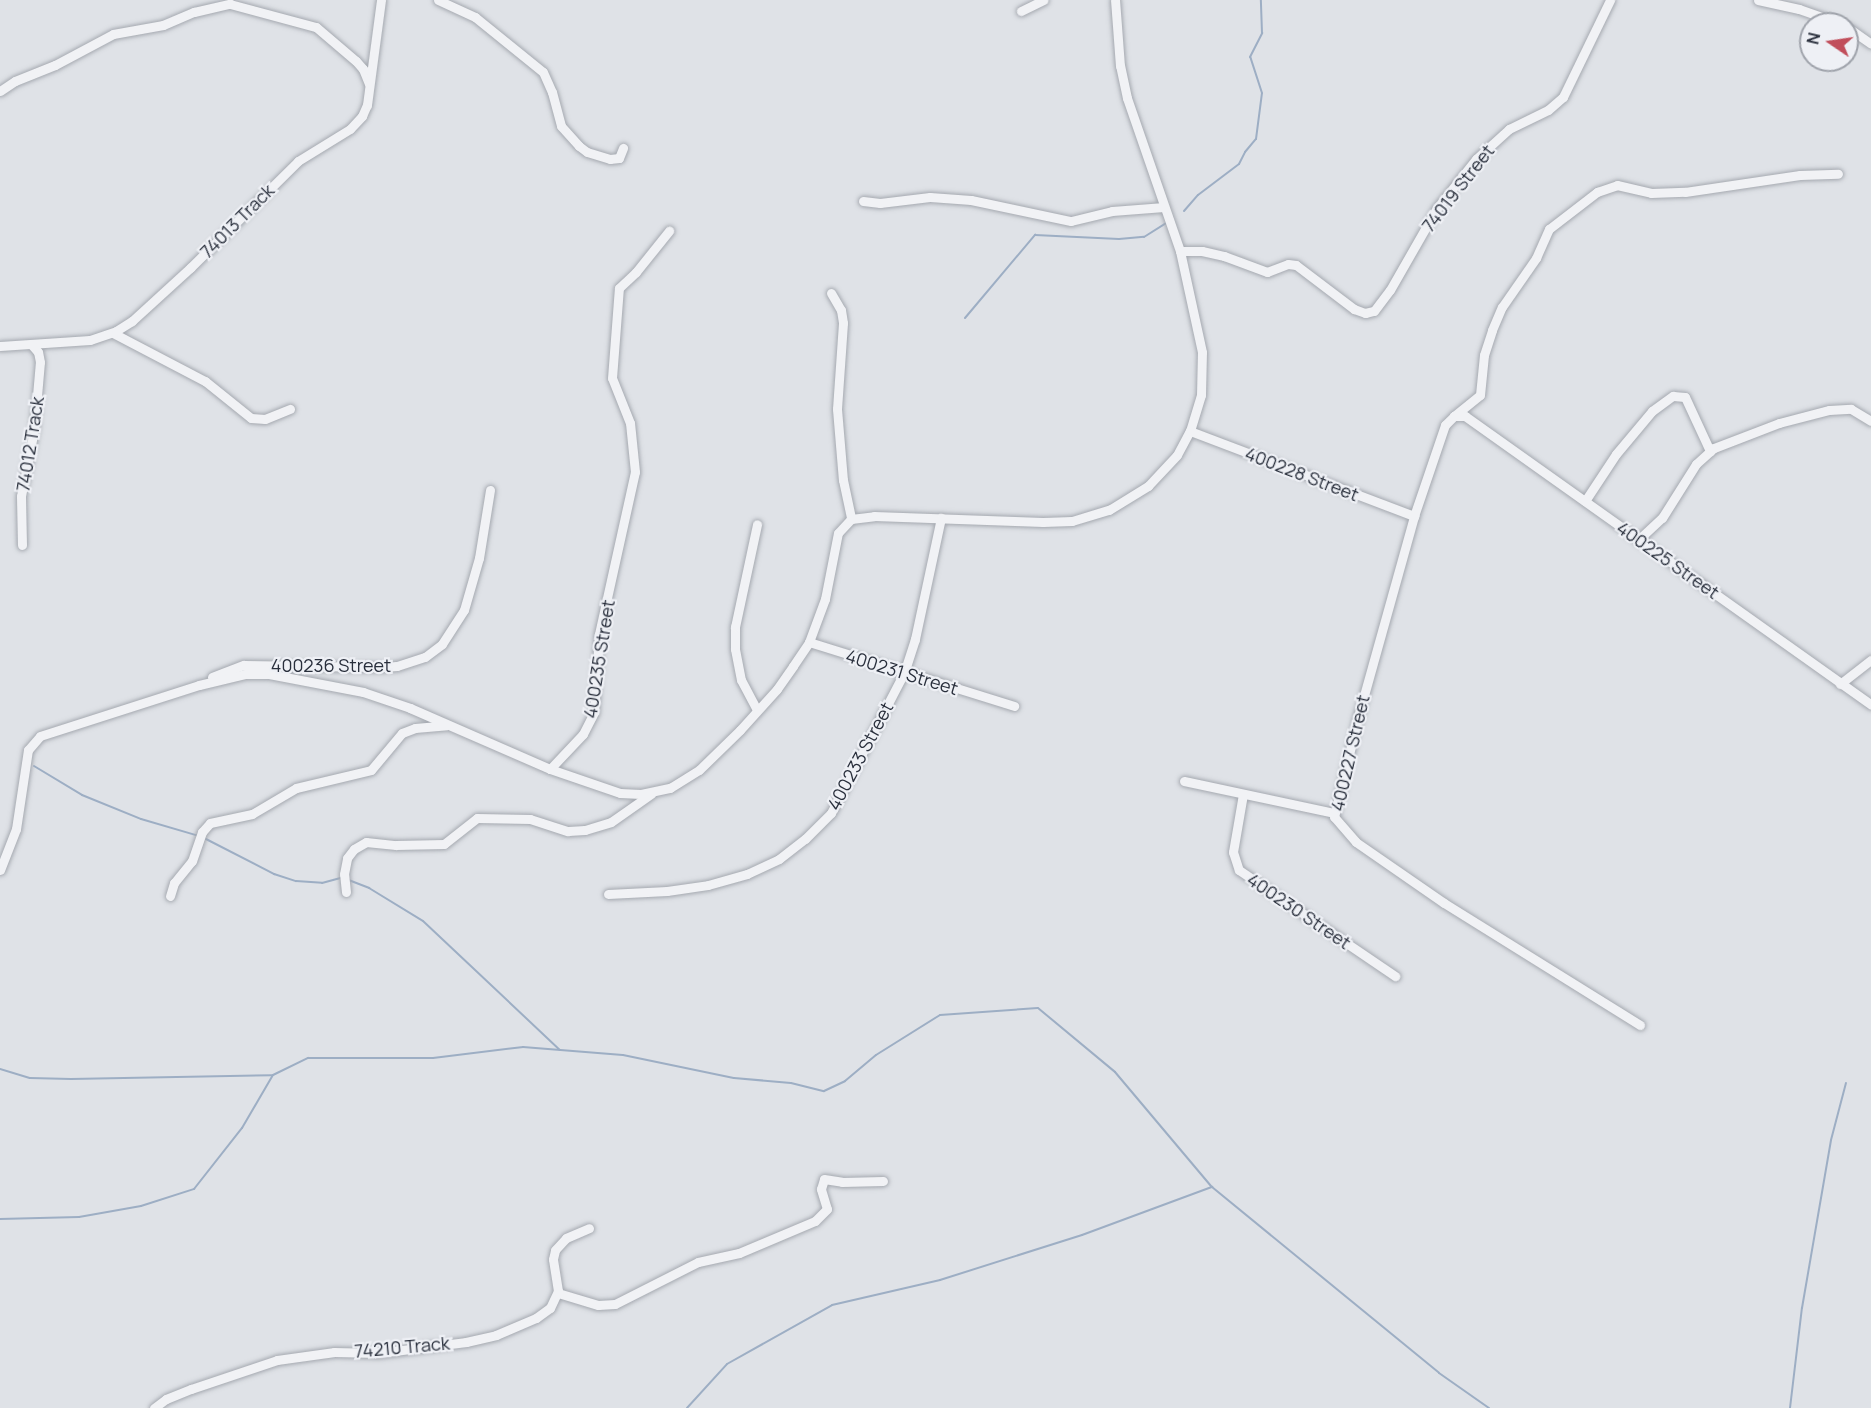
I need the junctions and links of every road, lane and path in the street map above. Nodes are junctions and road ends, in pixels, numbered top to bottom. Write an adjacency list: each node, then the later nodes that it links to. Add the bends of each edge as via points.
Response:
1 (381, 0): 9 (street, 74013 Track)
2 (438, 0): 11 (street, via 475,16 543,72 561,126 579,146 610,159 619,158)
3 (1044, 0): 7 (street)
4 (1115, 0): 14 (street, via 1120,66 1127,98)
5 (1758, 0): 8 (street)
6 (1610, 1): 16 (street, 74019 Street, via 1563,97 1548,110 1509,129 1476,159 1432,216 1380,305 1371,312 1354,309 1296,265 1267,272 1224,256)
7 (1021, 11)
8 (1808, 12)
9 (370, 89): 10 (street, via 363,69 316,27 230,4 194,12 163,25 113,34); 18 (street, 74013 Track, via 362,116 350,129 298,161 190,268 132,321)
10 (0, 91)
11 (622, 148)
12 (1838, 174): 22 (street, via 1800,175 1684,192 1651,193 1617,185 1597,192 1544,236 1536,258 1491,330 1480,395)
13 (863, 201): 14 (street, via 880,203 930,197 971,200 1077,221 1112,211)
14 (1164, 207): 16 (street)
15 (669, 231): 43 (street, 400235 Street, via 636,272 620,285 618,293 612,378 633,442 635,472 599,634 592,720 584,734)
16 (1180, 251): 24 (street, via 1202,352 1201,395)
17 (831, 294): 30 (street, via 842,310 837,410)
18 (113, 333): 19 (street, 74013 Track, via 90,340); 21 (street, via 205,381 251,418 260,420)
19 (32, 345): 20 (street, 74013 Track); 33 (street, 74012 Track, via 40,362 34,430 21,496)
20 (0, 346)
21 (290, 409)
22 (1454, 416): 27 (street, 400225 Street, via 1465,416); 28 (street, 400227 Street, via 1445,425)
23 (1871, 421): 25 (street, via 1851,409 1829,410 1779,423)
24 (1190, 431): 28 (street, 400228 Street); 29 (street, via 1177,454 1148,486 1125,503 1091,517 1043,522)
25 (1710, 451): 27 (street, via 1688,401 1682,395 1673,396 1652,411 1616,454); 32 (street, via 1690,471 1662,518)
26 (490, 490): 38 (street, 400236 Street, via 480,558 464,610 442,644 425,657 382,667 244,665 216,674)
27 (1585, 501): 32 (street, 400225 Street)
28 (1414, 516): 47 (street, 400227 Street)
29 (941, 518): 30 (street); 36 (street, 400233 Street)
30 (851, 519): 34 (street, via 838,533 825,599)
31 (757, 524): 41 (street, via 735,638 741,680)
32 (1638, 540): 37 (street, 400225 Street)
33 (22, 545)
34 (809, 642): 36 (street, 400231 Street); 41 (street, via 777,689)
35 (1871, 660): 37 (street)
36 (904, 673): 40 (street, 400231 Street, via 994,704); 50 (street, 400233 Street, via 831,813 779,859 747,874 708,885)
37 (1840, 684): 39 (street, 400225 Street)
38 (199, 685): 42 (street, via 245,674 281,676 363,692); 48 (street, via 48,732 32,742 24,766 16,830)
39 (1871, 705)
40 (1014, 706)
41 (757, 710): 45 (street, via 699,770 670,788)
42 (450, 725): 43 (street); 51 (street, via 402,733 372,770 296,788 252,814 210,823)
43 (550, 769): 45 (street, via 620,793)
44 (1184, 781): 46 (street)
45 (653, 792): 49 (street, via 611,822 576,832 530,819 486,818 474,819 444,844 366,842 347,858)
46 (1244, 794): 47 (street); 52 (street, 400230 Street, via 1233,852 1239,870)
47 (1334, 813): 53 (street, 400227 Street, via 1343,830 1377,857)
48 (0, 870)
49 (346, 892)
50 (608, 894)
51 (170, 896)
52 (1395, 976)
53 (1640, 1025)
54 (883, 1181): 56 (street, via 824,1179 821,1189 827,1209 815,1221 738,1252 698,1262 615,1304 598,1305)
55 (589, 1228): 56 (street, via 566,1238 555,1250)
56 (558, 1293): 57 (street, 74210 Track, via 546,1312 484,1339 378,1353 314,1353 277,1360 177,1394)
57 (154, 1408)

